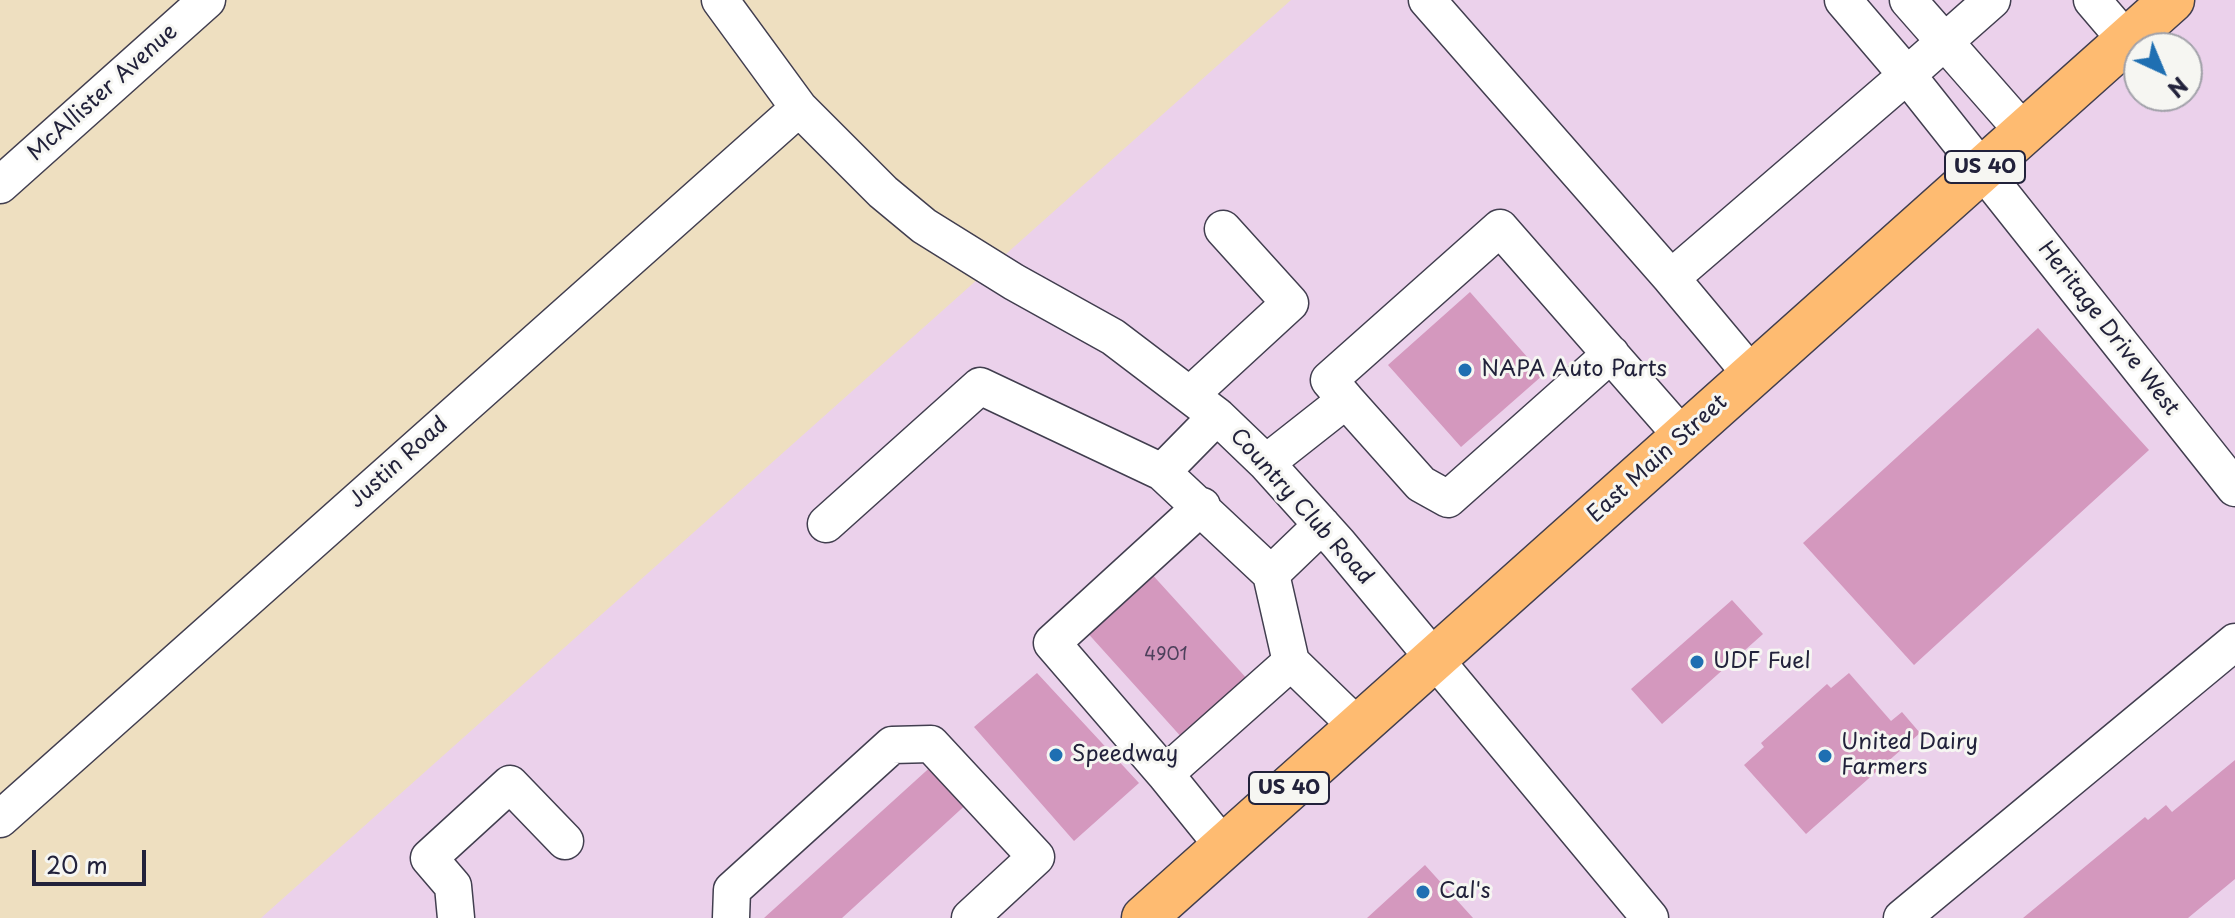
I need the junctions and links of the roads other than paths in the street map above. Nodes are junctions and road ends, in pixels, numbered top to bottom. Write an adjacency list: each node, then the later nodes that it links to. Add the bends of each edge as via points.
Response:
1 (207, 0): 17 (street, McAllister Avenue)
2 (720, 0): 14 (street, Country Club Road)
3 (1427, 0): 19 (street)
4 (1843, 0): 13 (street, Heritage Drive West)
5 (1908, 0): 11 (street)
6 (1992, 0): 11 (street)
7 (2092, 0): 10 (street)
8 (2172, 0): 9 (main road, East Main Street / US 40)
9 (2137, 32)
10 (2123, 36)
11 (1945, 41): 13 (street); 15 (street)
12 (2123, 45): 15 (main road, East Main Street / US 40)
13 (1907, 75): 16 (street, Heritage Drive West); 19 (street)
14 (799, 108): 23 (street, Country Club Road, via 924,226 1113,337); 37 (street, Justin Road)
15 (2024, 132): 16 (main road, East Main Street / US 40)
16 (1982, 169): 21 (main road, East Main Street / US 40); 27 (street, Heritage Drive West)
17 (0, 185)
18 (1223, 229): 23 (street, via 1290,303)
19 (1671, 278): 21 (street)
20 (1611, 354): 22 (street, via 1448,499 1421,484); 22 (street, via 1500,228 1329,380); 24 (street)
21 (1752, 375): 24 (main road, East Main Street / US 40)
22 (1346, 400): 25 (street)
23 (1203, 406): 25 (street, Country Club Road); 26 (street)
24 (1683, 437): 33 (main road, East Main Street / US 40)
25 (1266, 463): 30 (street, Country Club Road)
26 (1162, 472): 28 (street); 29 (street, via 980,386)
27 (2235, 488)
28 (1202, 506): 31 (street); 36 (street, via 1052,643)
29 (826, 524)
30 (1322, 525): 31 (street); 33 (street, Country Club Road)
31 (1271, 574): 34 (street)
32 (2235, 642): 45 (street)
33 (1434, 659): 35 (main road, East Main Street / US 40); 44 (street, Country Club Road)
34 (1291, 662): 35 (street); 36 (street)
35 (1358, 727): 39 (main road, East Main Street / US 40)
36 (1165, 774): 39 (street)
37 (0, 819)
38 (565, 841): 40 (street, via 510,784 429,858 453,886)
39 (1224, 847): 43 (main road, East Main Street / US 40)
40 (456, 918)
41 (731, 918): 42 (street, via 732,890 892,745 931,744 1036,857)
42 (970, 918)
43 (1144, 918)
44 (1650, 918)
45 (1902, 918)

